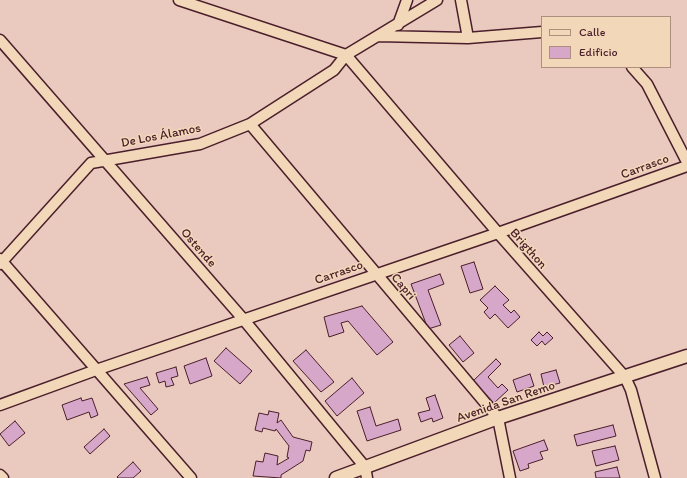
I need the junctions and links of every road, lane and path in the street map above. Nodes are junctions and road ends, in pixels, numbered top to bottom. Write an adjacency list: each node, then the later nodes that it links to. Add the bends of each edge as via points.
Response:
1 (179, 0): 10 (street)
2 (407, 0): 5 (street)
3 (436, 0): 5 (street, De Los Álamos)
4 (461, 0): 8 (street)
5 (398, 24): 7 (street, De Los Álamos)
6 (541, 32): 8 (street)
7 (378, 36): 8 (street); 10 (street, De Los Álamos)
8 (468, 38)
9 (0, 40): 13 (street, Ostende)
10 (346, 55): 12 (street, De Los Álamos, via 334,70); 16 (street, Brigthon)
11 (633, 68): 14 (street, via 647,84)
12 (250, 124): 13 (street, De Los Álamos, via 200,144); 18 (street, Capri)
13 (104, 160): 17 (street, De Los Álamos, via 91,163); 19 (street, Ostende)
14 (687, 162)
15 (687, 166): 16 (street, Carrasco)
16 (498, 233): 18 (street, Carrasco); 22 (street, Brigthon)
17 (1, 262): 21 (street)
18 (376, 274): 19 (street, Carrasco); 24 (street, Capri)
19 (244, 320): 21 (street, Carrasco); 25 (street, Ostende)
20 (687, 356): 22 (street, Avenida San Remo)
21 (96, 370): 23 (street, Carrasco); 28 (street)
22 (625, 377): 24 (street, Avenida San Remo); 31 (street, Brigthon, via 631,390)
23 (0, 405)
24 (498, 418): 25 (street, Avenida San Remo); 30 (street, Capri)
25 (366, 473): 29 (street, Avenida San Remo)
26 (0, 475): 27 (street)
27 (3, 478)
28 (191, 478)
29 (336, 478)
30 (510, 478)
31 (654, 478)

